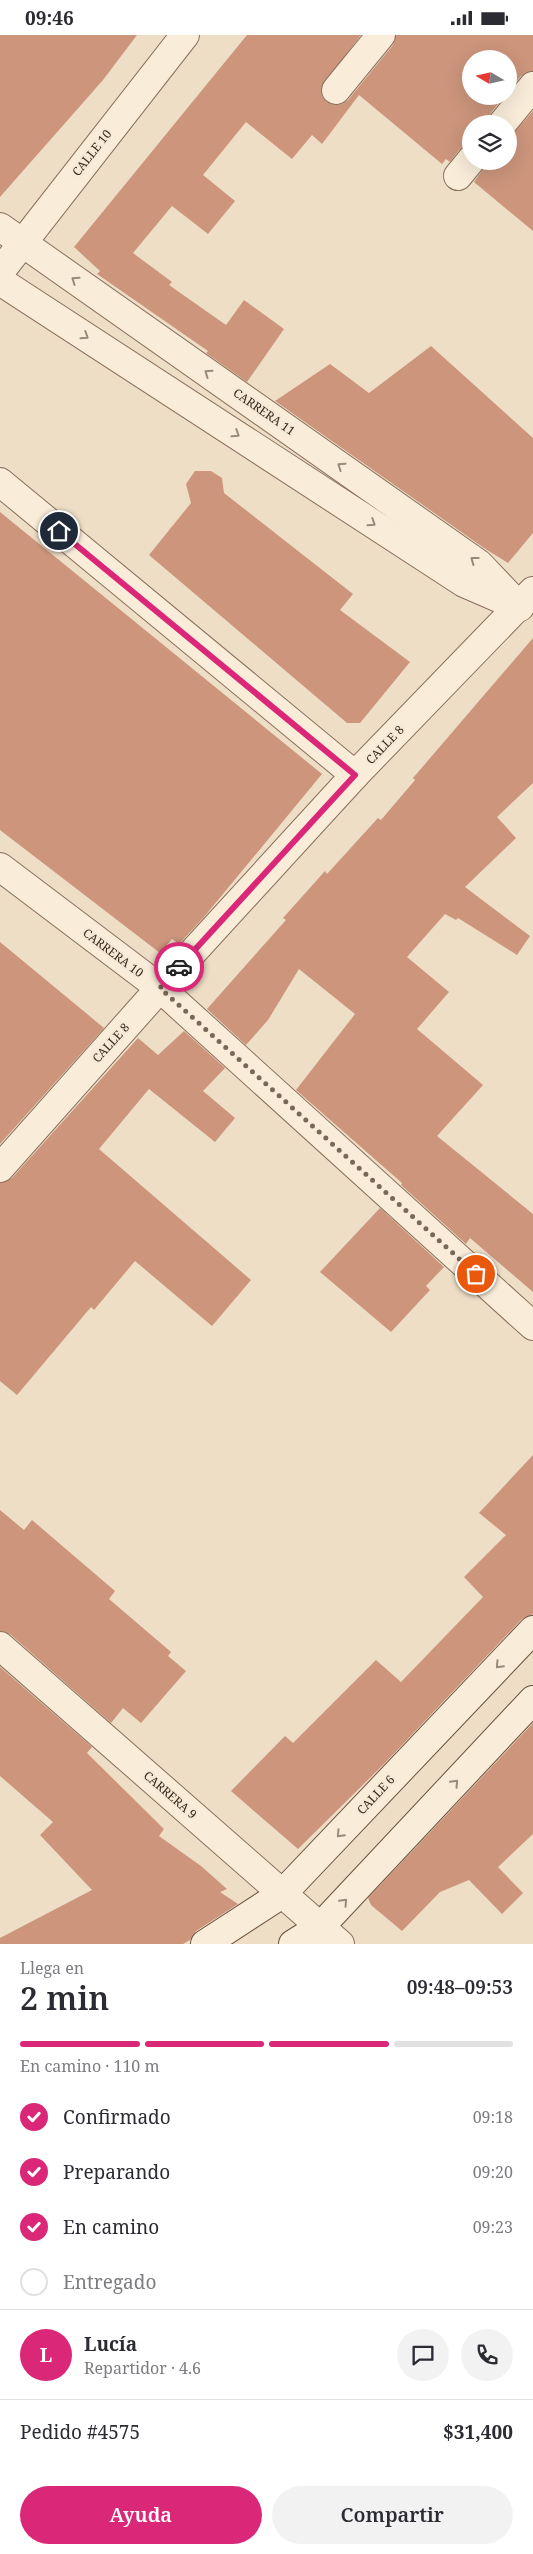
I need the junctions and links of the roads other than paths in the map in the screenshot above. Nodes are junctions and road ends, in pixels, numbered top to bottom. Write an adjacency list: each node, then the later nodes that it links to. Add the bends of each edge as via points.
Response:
1 (185, 35): 7 (street, CALLE 10)
2 (381, 35): 4 (street)
3 (533, 86): 5 (street)
4 (336, 90)
5 (509, 115)
6 (0, 227): 7 (street, CARRERA 11)
7 (22, 242): 8 (street, CALLE 10); 11 (street, CARRERA 11, one-way to 7, via 480,563)
8 (0, 272)
9 (0, 281): 11 (street, one-way to 11, via 464,583)
10 (0, 482): 12 (street)
11 (529, 604): 12 (street, CALLE 8)
12 (355, 775): 14 (street, CALLE 8)
13 (0, 867): 14 (street, CARRERA 10)
14 (160, 988): 15 (street, CALLE 8); 16 (street, CARRERA 10)
15 (0, 1169)
16 (533, 1326)
17 (533, 1629): 20 (street, CALLE 6, one-way to 20)
18 (0, 1646): 20 (street, CARRERA 9)
19 (533, 1700): 21 (street, one-way to 19)
20 (282, 1894): 21 (street, CARRERA 9); 22 (street, CALLE 6)
21 (330, 1936): 23 (street)
22 (205, 1944)
23 (293, 1944)

